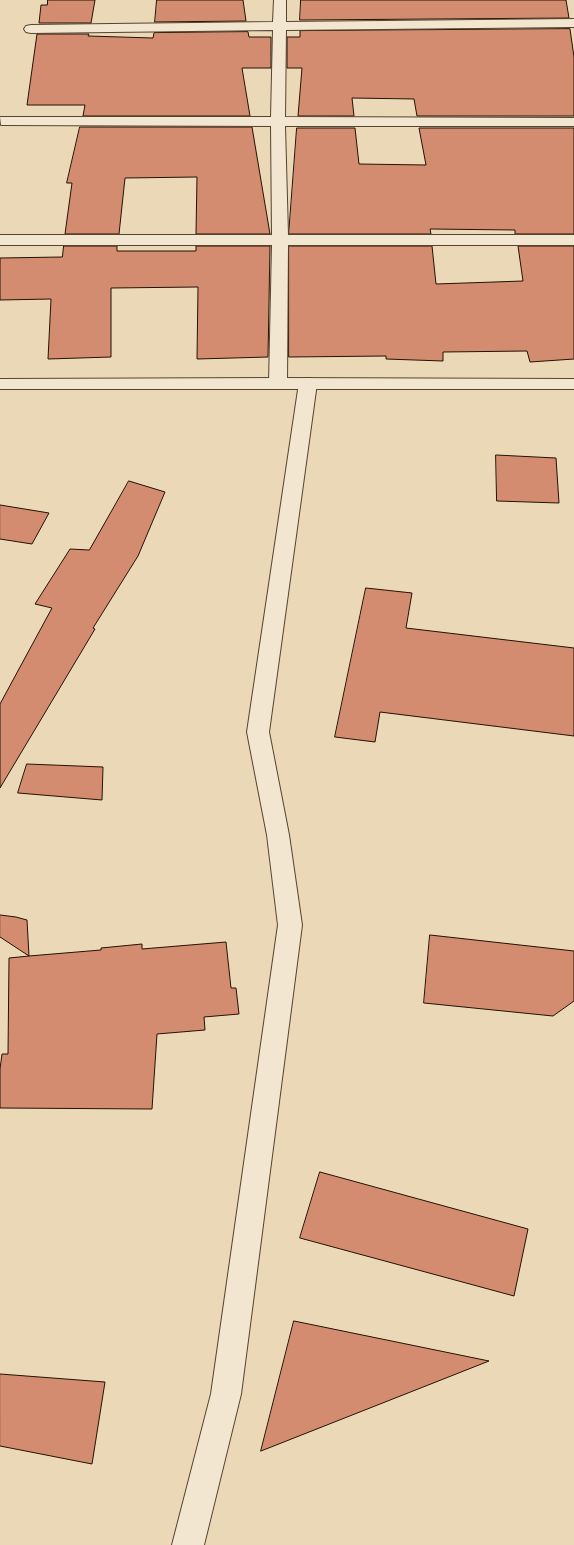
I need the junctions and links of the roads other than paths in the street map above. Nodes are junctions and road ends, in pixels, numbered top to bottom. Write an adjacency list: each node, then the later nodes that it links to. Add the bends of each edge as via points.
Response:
1 (280, 0): 3 (street)
2 (574, 23): 3 (street)
3 (279, 27): 4 (street); 6 (street)
4 (31, 29)
5 (1, 121): 6 (street)
6 (278, 121): 7 (street); 9 (street)
7 (574, 122)
8 (0, 240): 9 (street)
9 (280, 240): 10 (street); 11 (street)
10 (574, 240)
11 (278, 383): 12 (street); 13 (street)
12 (308, 383): 14 (street); 15 (street, via 258,732 278,835 290,925 226,1394)
13 (0, 384)
14 (574, 384)
15 (188, 1545)

